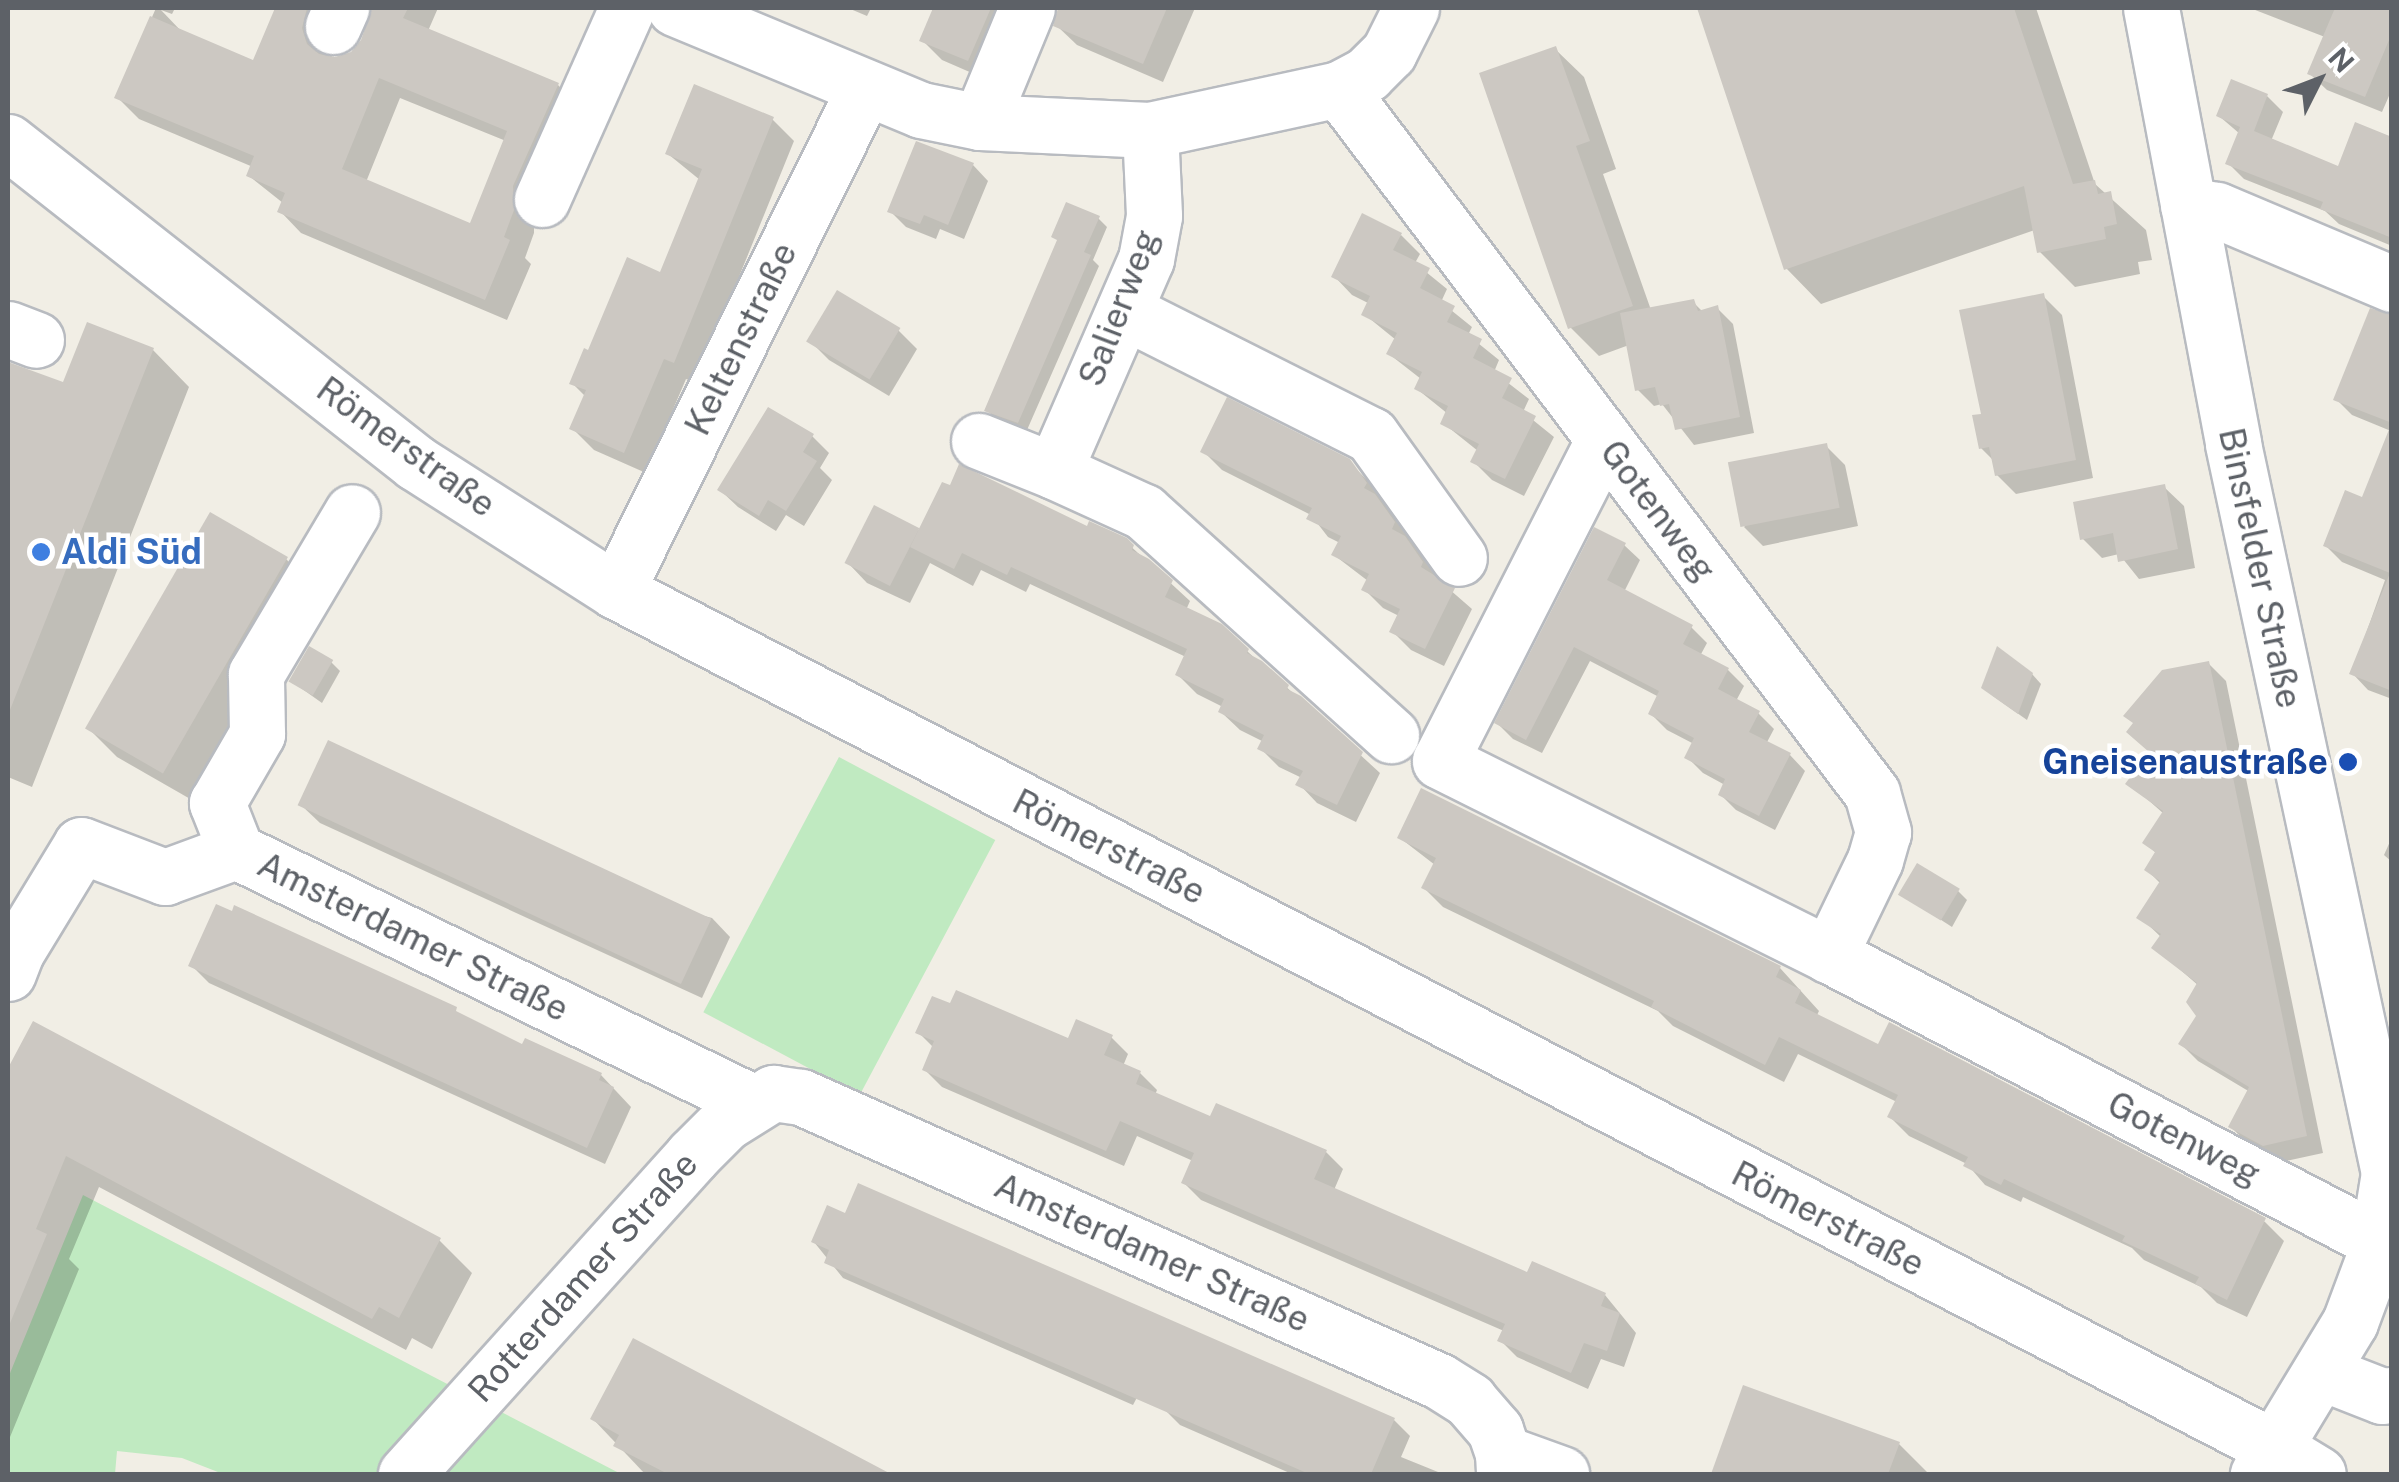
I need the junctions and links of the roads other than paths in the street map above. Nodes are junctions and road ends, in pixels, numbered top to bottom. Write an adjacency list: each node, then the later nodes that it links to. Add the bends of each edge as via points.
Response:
1 (627, 8): 11 (street)
2 (674, 8): 6 (street)
3 (1027, 8): 8 (street)
4 (1411, 8): 7 (street, via 1389,52)
5 (2150, 8): 12 (street, Binsfelder Straße)
6 (865, 88): 8 (street, via 921,110); 20 (street, Keltenstraße)
7 (1339, 89): 9 (street); 15 (street, Gotenweg)
8 (980, 122): 9 (street)
9 (1150, 130): 14 (street, Salierweg, via 1154,216 1146,259)
10 (8, 142): 20 (street, Römerstraße, via 416,463)
11 (542, 200)
12 (2188, 205): 13 (street, via 2217,210); 26 (street, Binsfelder Straße)
13 (2392, 284)
14 (1124, 311): 17 (street, Salierweg); 19 (street, via 1371,435)
15 (1604, 439): 23 (street, Gotenweg, via 1872,793 1883,832); 23 (street, Gotenweg, via 1440,760)
16 (979, 441): 17 (street)
17 (1064, 447): 21 (street)
18 (352, 512): 22 (street, via 256,674 257,734 217,803)
19 (1459, 558)
20 (616, 590): 31 (street, Römerstraße)
21 (1391, 735)
22 (236, 851): 24 (street, via 165,876 82,845); 25 (street, Amsterdamer Straße)
23 (1829, 954): 27 (street, Gotenweg)
24 (8, 973)
25 (762, 1098): 30 (street, Amsterdamer Straße, via 801,1097 1439,1381 1469,1400 1495,1430); 32 (street, Rotterdamer Straße, via 692,1156)
26 (2390, 1173): 27 (street, Binsfelder Straße)
27 (2382, 1251): 28 (street, Binsfelder Straße)
28 (2323, 1373): 29 (street); 31 (street, Binsfelder Straße)
29 (2392, 1395)
30 (1503, 1464): 33 (street, Amsterdamer Straße)
31 (2284, 1466)
32 (406, 1474)
33 (1560, 1474)

